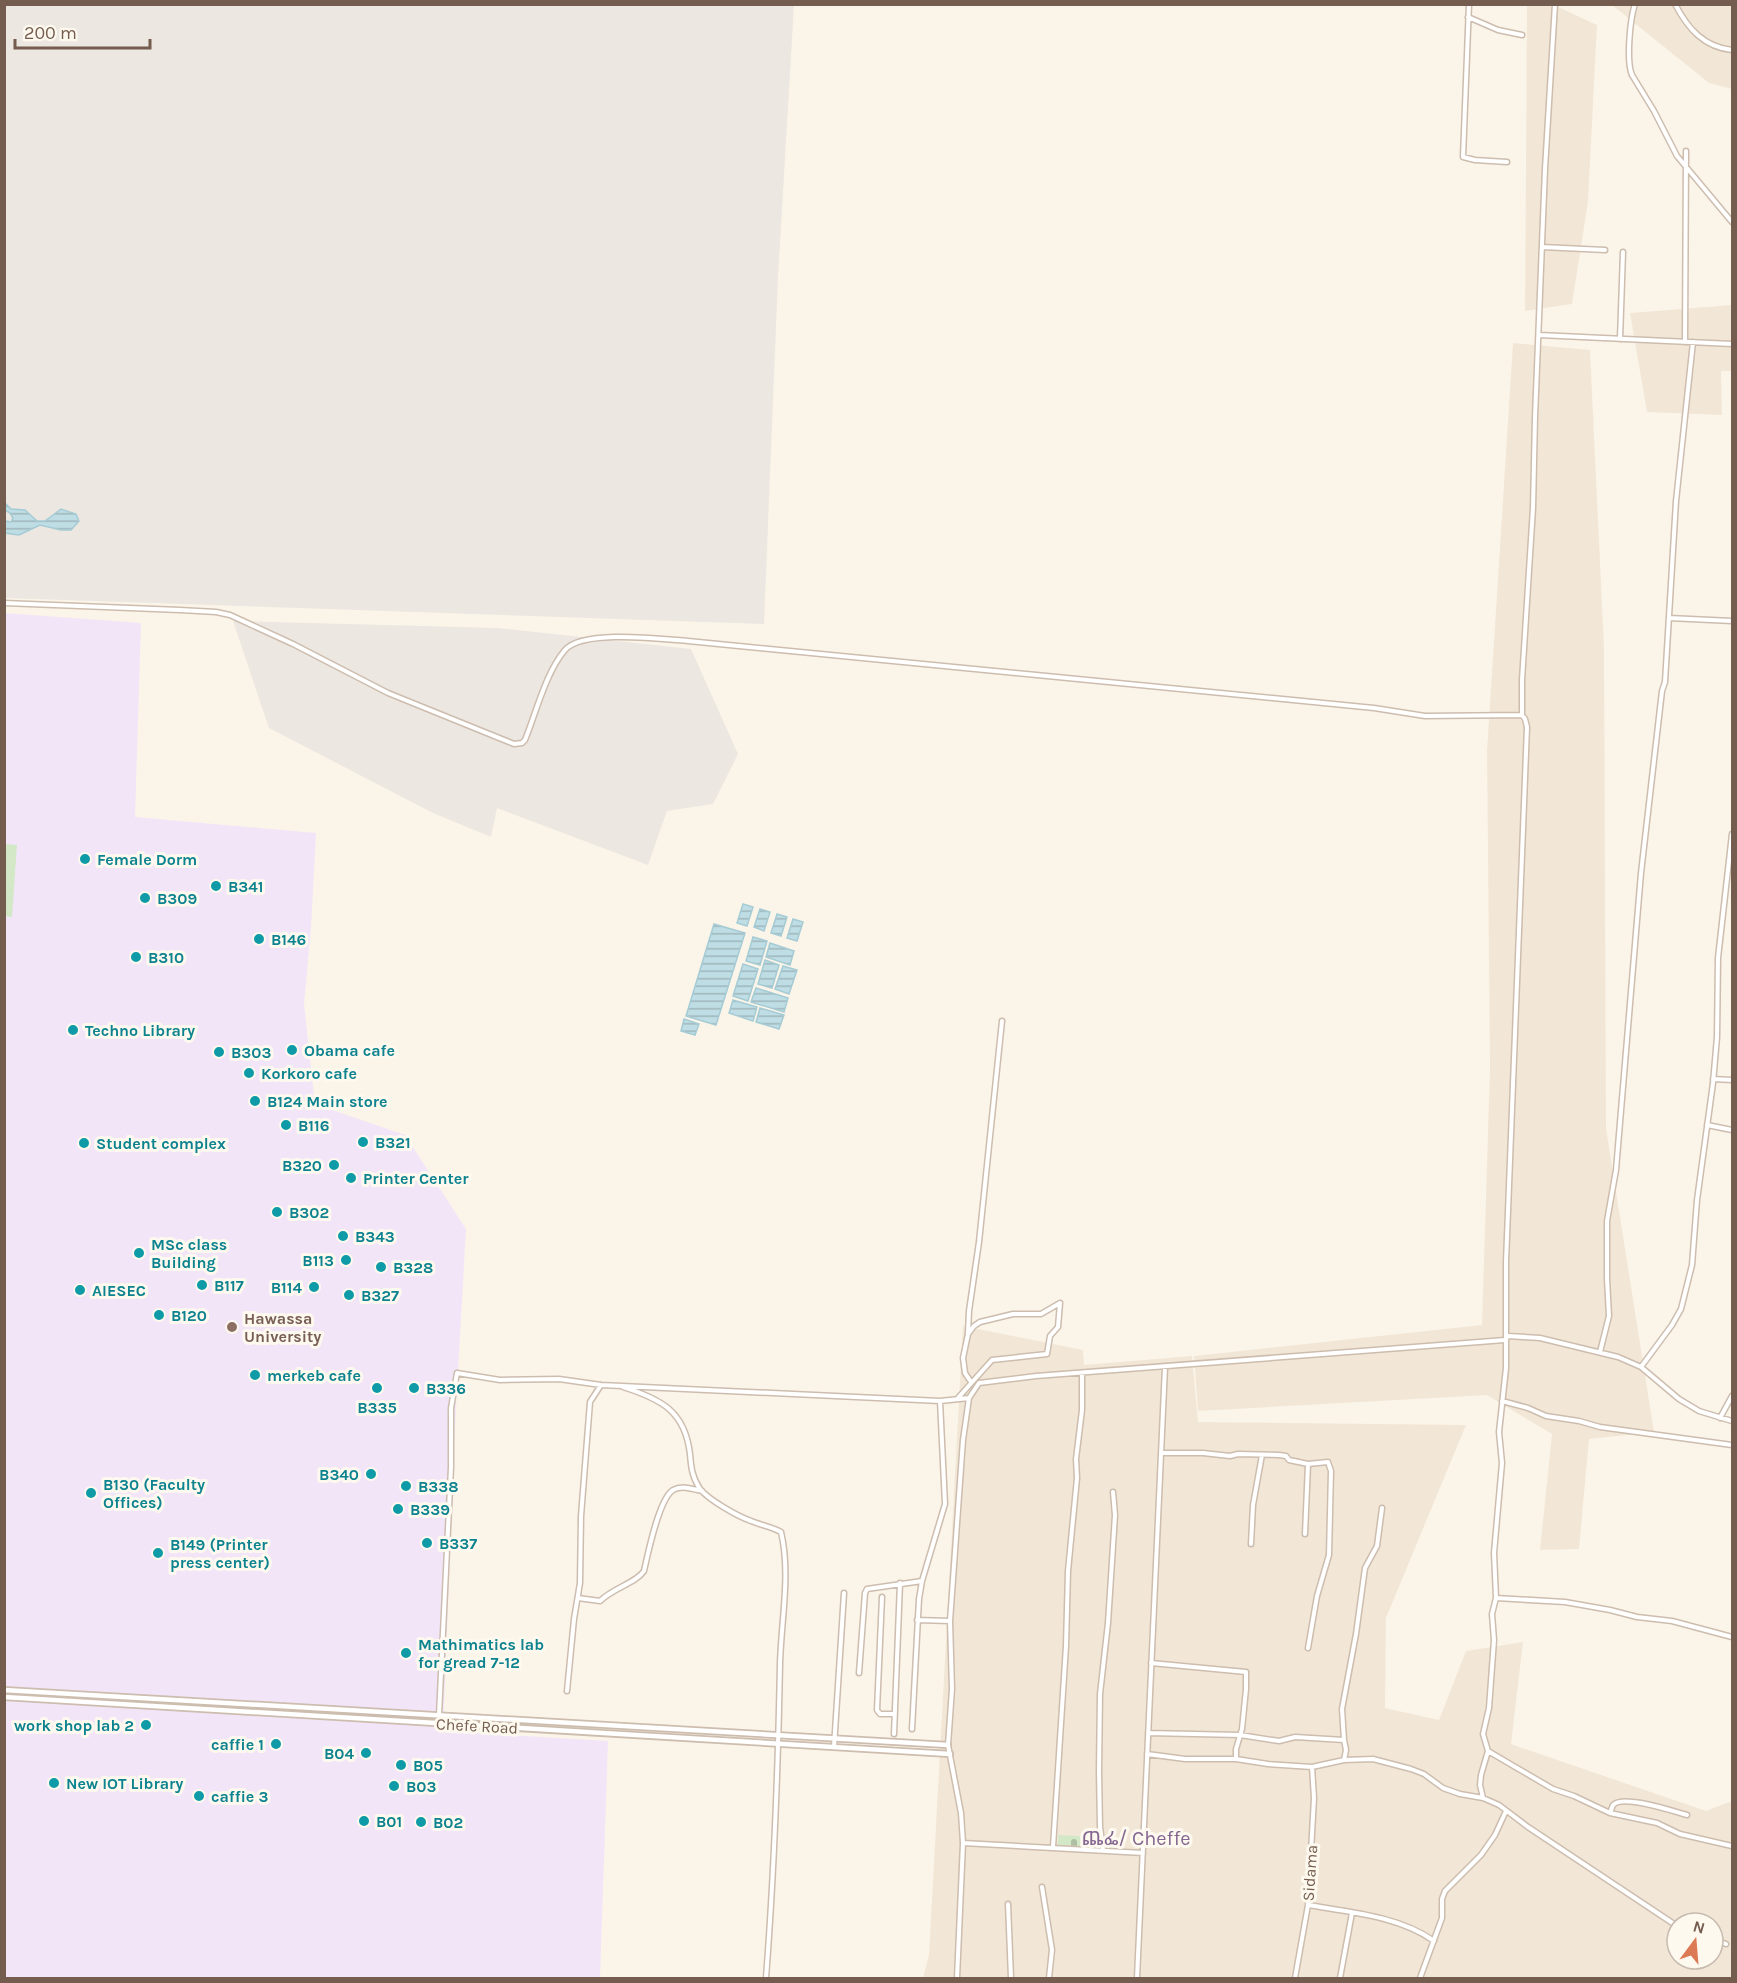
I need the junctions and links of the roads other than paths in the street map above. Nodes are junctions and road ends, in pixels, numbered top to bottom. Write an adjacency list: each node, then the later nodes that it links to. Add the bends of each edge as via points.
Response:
1 (1469, 4): 5 (street)
2 (1555, 4): 12 (street)
3 (1635, 4): 10 (street, via 1629,69)
4 (1675, 4): 7 (street, via 1702,40)
5 (1468, 17): 6 (street); 9 (street, via 1463,156)
6 (1522, 35)
7 (1732, 50)
8 (1686, 151): 10 (street)
9 (1507, 162)
10 (1686, 167): 11 (street); 17 (street)
11 (1732, 222)
12 (1542, 247): 13 (street); 15 (street)
13 (1605, 250)
14 (1623, 252): 16 (street)
15 (1539, 335): 16 (street); 23 (street)
16 (1620, 339): 17 (street)
17 (1685, 342): 18 (street)
18 (1694, 342): 19 (street); 21 (street, via 1676,501)
19 (1732, 344)
20 (4, 603): 23 (street, via 224,614 388,693 514,744 525,740 564,650 579,640 603,638 688,641 1425,716)
21 (1669, 618): 22 (street); 33 (street, via 1665,682 1641,873 1616,1170 1607,1221 1609,1316)
22 (1732, 621)
23 (1522, 715): 32 (street, via 1527,728)
24 (1732, 834): 25 (street)
25 (1731, 868): 27 (street, via 1718,958)
26 (1002, 1021): 31 (street)
27 (1713, 1079): 28 (street); 29 (street)
28 (1732, 1080)
29 (1707, 1125): 30 (street); 35 (street, via 1685,1298 1672,1325)
30 (1732, 1130)
31 (968, 1334): 37 (street, via 963,1358 964,1373); 37 (street, via 980,1322 1013,1314 1041,1314 1060,1303 1058,1327 1050,1336 1047,1354 992,1360)
32 (1504, 1340): 33 (street, via 1508,1336 1540,1338); 34 (street); 44 (street)
33 (1600, 1352): 35 (street)
34 (1165, 1367): 36 (street); 48 (street)
35 (1641, 1367): 45 (street, via 1679,1399)
36 (1082, 1373): 41 (street, via 985,1381); 95 (street)
37 (970, 1382): 42 (street)
38 (601, 1385): 39 (street); 60 (street, via 590,1402); 72 (street, via 559,1379 500,1380 457,1373 451,1408)
39 (616, 1386): 43 (street); 51 (street, via 659,1401 681,1421 691,1471)
40 (1732, 1396): 45 (street)
41 (969, 1398): 42 (street); 63 (street)
42 (956, 1400): 43 (street)
43 (940, 1401): 56 (street, via 945,1504)
44 (1502, 1401): 47 (street, via 1546,1416 1600,1427); 61 (street, via 1494,1553)
45 (1720, 1418): 46 (street)
46 (1732, 1422)
47 (1732, 1445)
48 (1161, 1453): 49 (street); 66 (street)
49 (1262, 1455): 50 (street, via 1286,1456 1289,1461); 55 (street)
50 (1308, 1464): 54 (street); 65 (street, via 1328,1462 1332,1471 1329,1555)
51 (702, 1491): 60 (street, via 680,1488 668,1496 641,1575 600,1601); 76 (street, via 735,1513 781,1532 785,1569)
52 (1113, 1491): 96 (street, via 1115,1515 1100,1729)
53 (1382, 1508): 79 (street, via 1377,1546 1365,1568 1342,1709)
54 (1305, 1534)
55 (1251, 1544)
56 (922, 1581): 57 (street); 62 (street)
57 (900, 1583): 67 (street, via 867,1589 865,1593); 71 (street)
58 (844, 1593): 78 (street)
59 (882, 1597): 71 (street, via 877,1710 880,1714)
60 (578, 1598): 69 (street)
61 (1496, 1598): 64 (street, via 1565,1602 1672,1621); 83 (street, via 1489,1708 1483,1734)
62 (917, 1620): 63 (street); 73 (street)
63 (950, 1621): 81 (street, via 952,1689)
64 (1732, 1637)
65 (1308, 1647)
66 (1151, 1663): 74 (street); 77 (street, via 1246,1672)
67 (859, 1673)
68 (4, 1690): 72 (street, Chefe Road)
69 (567, 1691)
70 (4, 1697): 80 (street, Chefe Road)
71 (895, 1714): 75 (street)
72 (439, 1715): 76 (street, Chefe Road)
73 (912, 1729)
74 (1148, 1733): 77 (street); 85 (street)
75 (894, 1734)
76 (778, 1735): 78 (street, Chefe Road); 80 (street)
77 (1239, 1735): 79 (street, via 1279,1741 1295,1737); 86 (street)
78 (834, 1738): 81 (street, Chefe Road); 82 (street)
79 (1344, 1740): 87 (street)
80 (778, 1744): 82 (street, Chefe Road); 104 (street)
81 (948, 1745): 84 (street)
82 (834, 1747): 84 (street, Chefe Road)
83 (1488, 1751): 89 (street, via 1480,1775); 91 (street, via 1553,1789)
84 (950, 1754): 93 (street)
85 (1147, 1754): 86 (street); 97 (street)
86 (1236, 1759): 88 (street)
87 (1344, 1760): 88 (street); 89 (street, via 1373,1759 1401,1766 1424,1774 1443,1788)
88 (1312, 1767): 100 (street, Sidama)
89 (1483, 1798): 90 (street)
90 (1506, 1810): 102 (street); 103 (street, via 1481,1855 1444,1891 1442,1918)
91 (1610, 1814): 92 (street, via 1620,1800); 94 (street, via 1657,1823 1680,1834)
92 (1687, 1815)
93 (963, 1843): 95 (street); 105 (street)
94 (1732, 1846)
95 (1053, 1847): 96 (street)
96 (1103, 1849): 97 (street)
97 (1143, 1853): 108 (street)
98 (1042, 1887): 107 (street, via 1051,1935)
99 (1008, 1904): 106 (street)
100 (1308, 1905): 101 (street); 109 (street, Sidama)
101 (1352, 1913): 103 (street, via 1420,1931); 110 (street)
102 (1665, 1918)
103 (1434, 1941): 111 (street)
104 (766, 1978)
105 (957, 1978)
106 (1011, 1978)
107 (1049, 1978)
108 (1137, 1978)
109 (1295, 1978)
110 (1340, 1978)
111 (1420, 1978)

